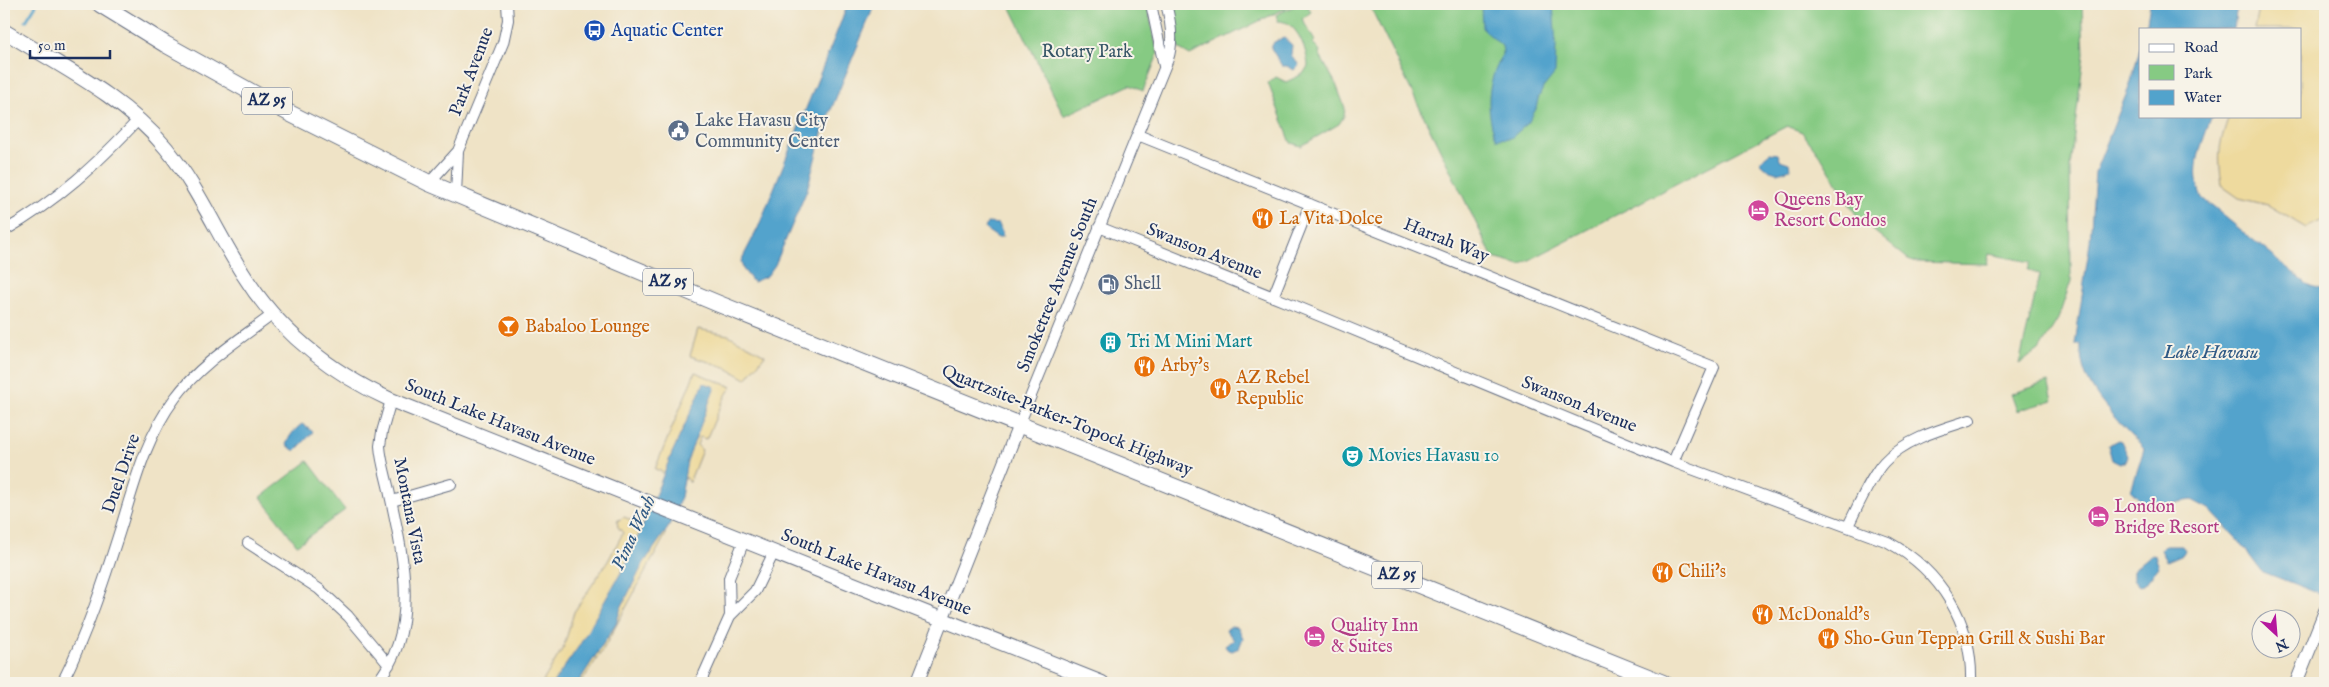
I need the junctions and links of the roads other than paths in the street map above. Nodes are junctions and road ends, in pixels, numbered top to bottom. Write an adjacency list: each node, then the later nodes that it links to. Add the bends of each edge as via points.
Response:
1 (100, 4): 10 (highway, AZ 95, via 289,113)
2 (507, 4): 9 (street, Park Avenue, via 503,43)
3 (1151, 4): 6 (street)
4 (1166, 4): 6 (street, Smoketree Avenue South, via 1171,46)
5 (4, 31): 7 (main road, South Lake Havasu Avenue, via 100,90)
6 (1164, 67): 8 (street, Smoketree Avenue South)
7 (139, 119): 14 (street, via 77,182); 16 (main road, South Lake Havasu Avenue, via 180,167 243,274)
8 (1138, 135): 12 (street, Harrah Way); 13 (street, Smoketree Avenue South)
9 (458, 151): 10 (street, Park Avenue); 11 (street, Park Avenue)
10 (429, 183): 11 (highway, AZ 95)
11 (456, 194): 19 (highway, Quartzsite–Parker–Topock Highway / AZ 95)
12 (1310, 204): 15 (street); 20 (street, Harrah Way, via 1714,367)
13 (1099, 227): 15 (street, Swanson Avenue); 19 (street, Smoketree Avenue South)
14 (4, 231)
15 (1273, 297): 20 (street, Swanson Avenue)
16 (272, 314): 17 (main road, South Lake Havasu Avenue, via 327,365); 31 (street, Duel Drive, via 198,373 175,398 157,426 144,456 94,610)
17 (391, 400): 22 (street, Montana Vista, via 380,446); 24 (main road, South Lake Havasu Avenue)
18 (1970, 420): 23 (street, via 1919,437 1884,462)
19 (1019, 425): 29 (street, Smoketree Avenue South); 36 (highway, Quartzsite–Parker–Topock Highway / AZ 95)
20 (1673, 462): 23 (street, Swanson Avenue)
21 (451, 484): 22 (street)
22 (392, 501): 30 (street, Montana Vista, via 401,546 404,587 400,635)
23 (1848, 526): 37 (street, Swanson Avenue, via 1900,548 1939,584 1964,630 1970,655)
24 (744, 540): 26 (main road, South Lake Havasu Avenue); 28 (street, via 728,582)
25 (248, 543): 30 (street, via 319,589 348,616)
26 (774, 552): 28 (street, via 755,592); 29 (main road, South Lake Havasu Avenue)
27 (2325, 611): 38 (street)
28 (730, 616): 33 (street)
29 (943, 620): 34 (street, Smoketree Avenue South); 35 (main road, South Lake Havasu Avenue)
30 (389, 665): 32 (street, Montana Vista)
31 (62, 683)
32 (376, 683)
33 (700, 683)
34 (917, 683)
35 (1102, 683)
36 (1663, 683)
37 (1971, 683)
38 (2296, 683)

